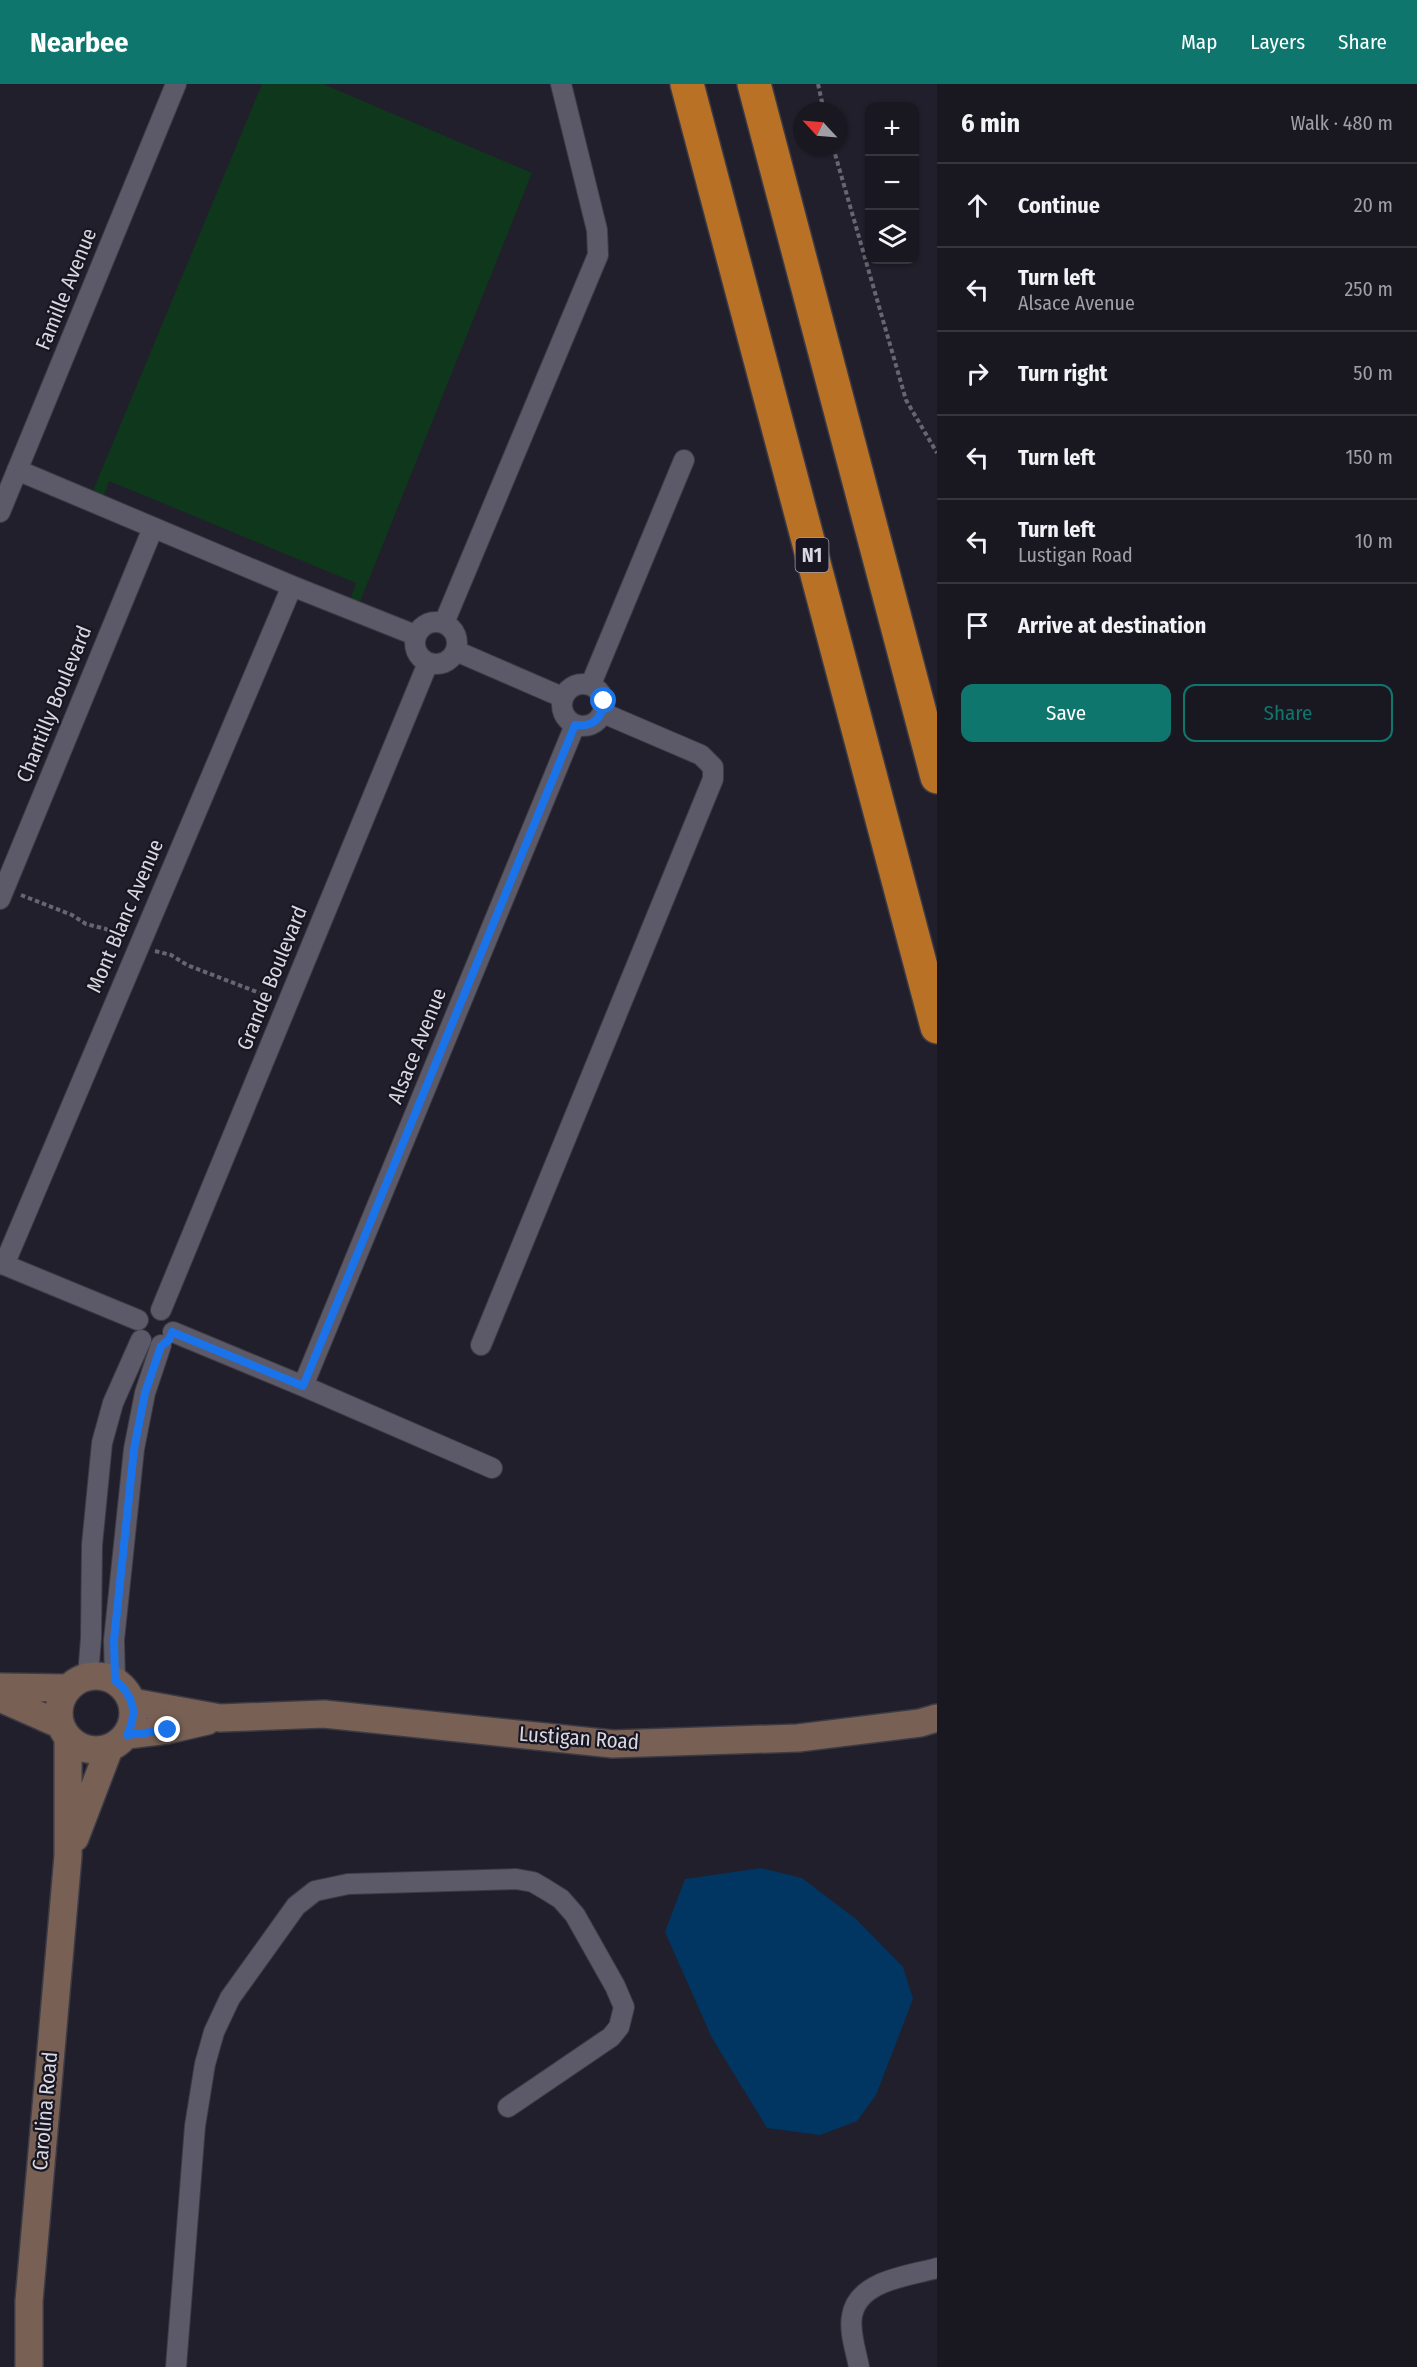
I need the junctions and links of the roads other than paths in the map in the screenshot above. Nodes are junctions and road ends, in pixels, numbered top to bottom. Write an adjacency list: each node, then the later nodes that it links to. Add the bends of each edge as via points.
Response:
1 (176, 84): 6 (street, Famille Avenue)
2 (561, 84): 10 (street, via 597,230 598,255)
3 (687, 84): 20 (highway, N1)
4 (754, 84): 18 (highway)
5 (684, 460): 14 (street)
6 (17, 470): 7 (street, Famille Avenue); 8 (street)
7 (0, 512)
8 (153, 528): 9 (street); 19 (street, Chantilly Boulevard)
9 (292, 586): 11 (street); 21 (street, Mont Blanc Avenue)
10 (444, 622): 11 (street, via 432,621); 12 (street, via 453,629)
11 (415, 635): 13 (street, via 414,646)
12 (456, 651): 13 (street, via 449,660); 15 (street)
13 (428, 663): 22 (street, Grande Boulevard)
14 (591, 684): 15 (street, via 580,683); 16 (street, via 600,691)
15 (562, 697): 17 (street, via 561,708)
16 (603, 712): 17 (street, via 596,722); 26 (street, via 701,755 713,767 713,779)
17 (575, 725): 27 (street, Alsace Avenue)
18 (937, 777)
19 (0, 899)
20 (937, 1027)
21 (2, 1264): 23 (street)
22 (160, 1310): 23 (street, via 149,1310); 24 (street, via 172,1323)
23 (138, 1320): 25 (street)
24 (167, 1339): 25 (street, via 150,1346); 27 (street); 29 (street, via 145,1393)
25 (141, 1341): 28 (street, via 113,1404)
26 (481, 1345)
27 (303, 1386): 30 (street)
28 (104, 1437): 29 (street); 31 (street)
29 (135, 1442): 32 (street)
30 (492, 1468)
31 (96, 1497): 32 (street); 34 (street)
32 (127, 1501): 33 (street, via 114,1640)
33 (115, 1680): 34 (street, via 106,1676); 37 (street)
34 (78, 1682): 35 (street); 40 (street, via 60,1705)
35 (0, 1687)
36 (0, 1698): 40 (street)
37 (132, 1701): 38 (street, Lustigan Road); 41 (street, via 132,1724)
38 (220, 1718): 39 (street, Lustigan Road, via 324,1714 614,1744 798,1738); 41 (street, Lustigan Road)
39 (937, 1718)
40 (64, 1732): 41 (street, via 87,1750); 42 (street, Carolina Road)
41 (118, 1742): 42 (street, Carolina Road)
42 (68, 1856): 45 (street, Carolina Road, via 29,2301)
43 (508, 2107): 46 (street, via 611,2037 623,2018 622,2000 575,1915 561,1899 533,1882 516,1879 348,1884 308,1896 296,1906 230,1998 211,2042 195,2126)
44 (937, 2268): 47 (street, via 884,2283 861,2297 852,2316)
45 (29, 2367)
46 (176, 2367)
47 (859, 2367)

